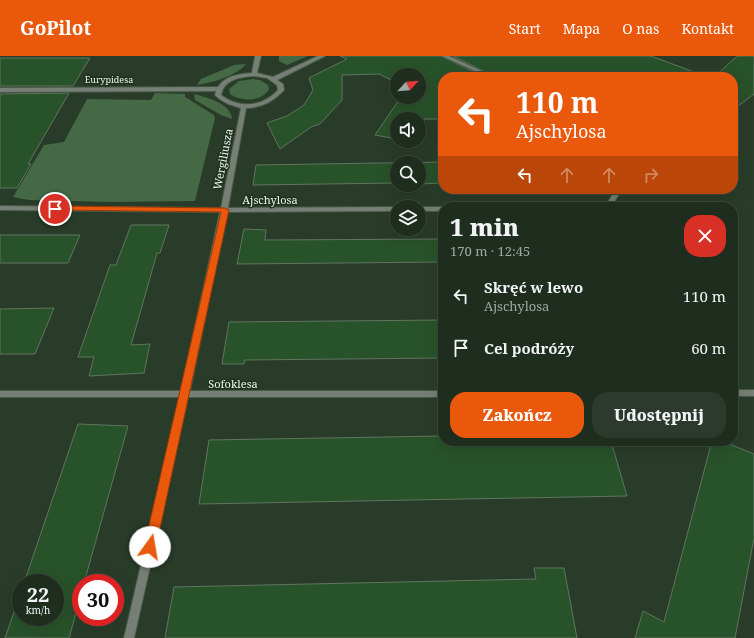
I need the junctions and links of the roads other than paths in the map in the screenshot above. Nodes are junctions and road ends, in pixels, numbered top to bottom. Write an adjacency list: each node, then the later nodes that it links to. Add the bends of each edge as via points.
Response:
1 (258, 56): 5 (street)
2 (322, 56): 6 (street)
3 (445, 56): 4 (street)
4 (481, 72)
5 (254, 74): 6 (street); 7 (street, via 233,78)
6 (274, 79): 9 (street, via 280,84 281,90 277,96 269,102)
7 (219, 89): 8 (street, Eurypidesa); 9 (street, via 218,95 223,101)
8 (0, 90)
9 (244, 106): 14 (street, Wergiliusza)
10 (0, 208): 14 (street, Ajschylosa)
11 (390, 209): 14 (street, Ajschylosa)
12 (426, 209): 13 (street)
13 (438, 209)
14 (225, 210): 19 (street, Wergiliusza)
15 (738, 393): 16 (street)
16 (754, 393)
17 (0, 394): 19 (street, Sofoklesa)
18 (438, 394): 19 (street, Sofoklesa)
19 (185, 395): 20 (street, Wergiliusza)
20 (129, 638)

